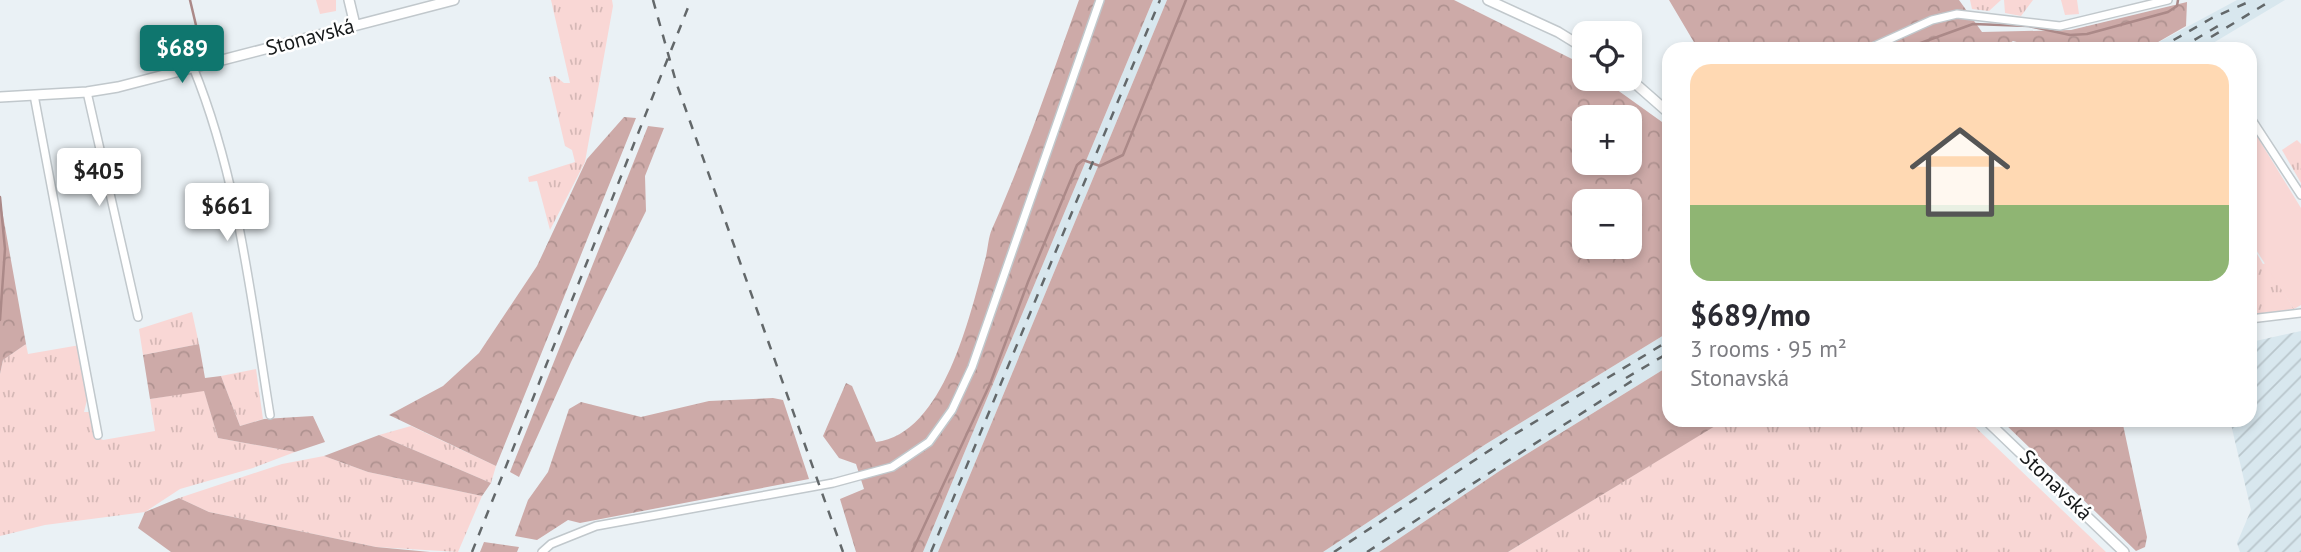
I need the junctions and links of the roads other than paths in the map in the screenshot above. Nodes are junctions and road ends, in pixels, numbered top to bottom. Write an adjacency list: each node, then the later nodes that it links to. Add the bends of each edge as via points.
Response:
1 (349, 0): 6 (street)
2 (454, 0): 6 (street, Stonavská)
3 (1100, 0): 23 (street, via 972,367 952,410 929,442 892,467 833,483 596,526)
4 (1488, 0): 7 (street)
5 (2168, 0): 8 (street, via 2060,26 1957,14)
6 (355, 25): 9 (street, Stonavská)
7 (1572, 41)
8 (1883, 42)
9 (193, 67): 11 (street, Stonavská); 20 (street, via 215,120 229,183)
10 (1642, 89): 14 (street)
11 (87, 92): 12 (street, Stonavská); 18 (street)
12 (34, 94): 13 (street, Stonavská); 22 (street)
13 (0, 97)
14 (1662, 107)
15 (2257, 128): 16 (street)
16 (2301, 195)
17 (2301, 313): 19 (street)
18 (138, 317)
19 (2257, 318)
20 (270, 415)
21 (1993, 427): 24 (street, Stonavská)
22 (98, 435)
23 (542, 552)
24 (2124, 552)

